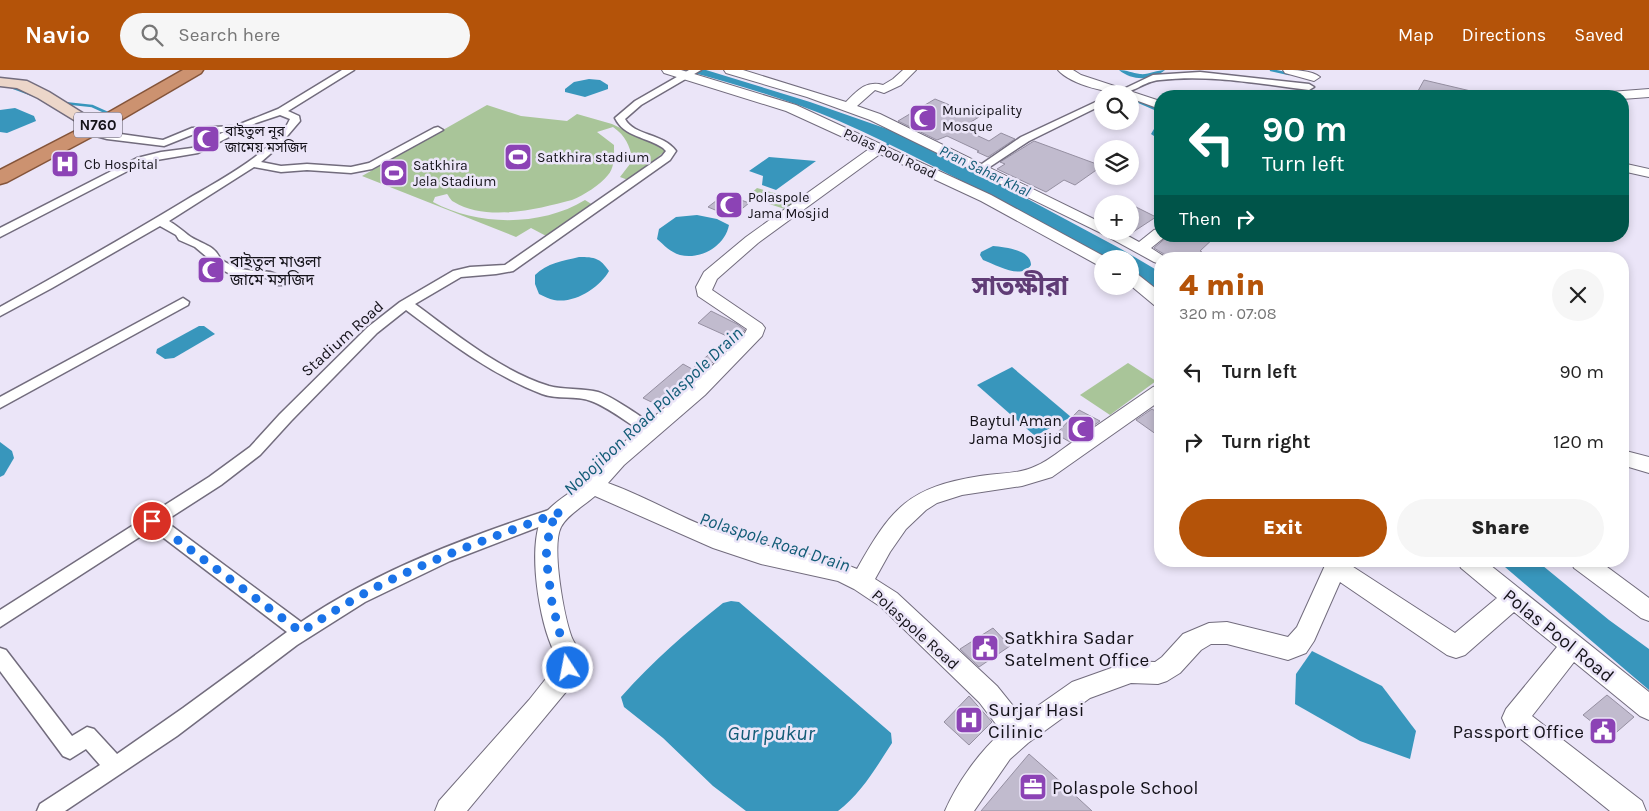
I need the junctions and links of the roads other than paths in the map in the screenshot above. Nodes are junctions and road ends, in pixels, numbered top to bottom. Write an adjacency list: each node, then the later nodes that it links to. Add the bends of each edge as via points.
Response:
1 (195, 70): 24 (highway, N760)
2 (349, 70): 21 (street)
3 (668, 70): 9 (street, Polas Pool Road)
4 (730, 70): 8 (street)
5 (910, 70): 20 (street, via 884,89 874,86 865,91)
6 (1064, 70): 12 (street)
7 (1289, 70): 10 (street)
8 (749, 72): 20 (street)
9 (692, 73): 25 (street, Polas Pool Road, via 791,108); 43 (street, Stadium Road, via 638,103 620,118 630,130 670,148 666,158 509,268 457,274)
10 (1311, 78): 13 (street, via 1200,75 1156,77); 14 (street)
11 (0, 82): 24 (main road, via 9,81 44,95 84,120)
12 (1100, 85)
13 (1139, 86)
14 (1304, 90)
15 (1649, 93): 16 (street)
16 (1629, 95)
17 (1139, 98): 18 (street)
18 (1154, 103)
19 (1094, 106): 27 (street, via 1025,139)
20 (848, 107): 27 (street, via 901,128)
21 (281, 111): 22 (street); 26 (street, via 295,121 282,137)
22 (252, 121): 24 (street, via 226,130 192,131 164,143); 33 (street, via 194,151 141,160)
23 (438, 130): 26 (street, via 372,166 351,170 281,169)
24 (89, 131): 30 (highway, N760)
25 (880, 148): 38 (street, Polas Pool Road, via 986,198); 47 (street, via 752,240 710,276 704,292 720,306 751,322 756,328 753,336)
26 (251, 163): 31 (street)
27 (981, 168): 32 (street)
28 (1629, 169): 29 (street)
29 (1649, 173)
30 (0, 178)
31 (161, 221): 39 (street, via 199,244 213,260 236,272 270,275); 44 (street)
32 (1094, 224)
33 (0, 233)
34 (1154, 238): 36 (street)
35 (1124, 240): 36 (street)
36 (1140, 249): 37 (street)
37 (1154, 256)
38 (1094, 257)
39 (281, 282)
40 (1139, 284): 41 (street)
41 (1154, 296)
42 (184, 302): 46 (street)
43 (408, 304): 47 (street, via 510,374 548,390 597,397); 52 (street, Stadium Road, via 376,326 292,409 255,451)
44 (0, 312)
45 (1154, 396): 55 (street, via 1032,477 966,487 930,498 895,527)
46 (0, 403)
47 (652, 430): 50 (street)
48 (1629, 458): 49 (street)
49 (1649, 465)
50 (592, 487): 51 (street); 55 (street, Polaspole Road, via 721,542 761,555 842,573)
51 (561, 512): 59 (street, via 397,577); 66 (street, via 550,525 546,557 552,603 562,642 571,658 568,668 538,708)
52 (152, 521): 58 (street, Stadium Road); 59 (street)
53 (1477, 567): 56 (street, Polas Pool Road)
54 (1590, 567): 57 (street)
55 (862, 582): 63 (street, Polaspole Road, via 888,600 988,694)
56 (1514, 598): 60 (street, Polas Pool Road); 63 (street, via 1456,647 1335,567 1306,634 1297,645 1288,648 1227,633 1210,634 1192,642 1171,665 1158,673 1131,672 1081,690)
57 (1649, 611)
58 (0, 619)
59 (301, 632): 64 (street)
60 (1571, 645): 62 (street, Polas Pool Road); 68 (street, via 1515,718)
61 (0, 656): 64 (street, via 70,749 87,736)
62 (1649, 708)
63 (1019, 734): 67 (street, via 1001,750)
64 (115, 766): 65 (street)
65 (46, 811)
66 (448, 811)
67 (959, 811)
68 (1632, 811)

